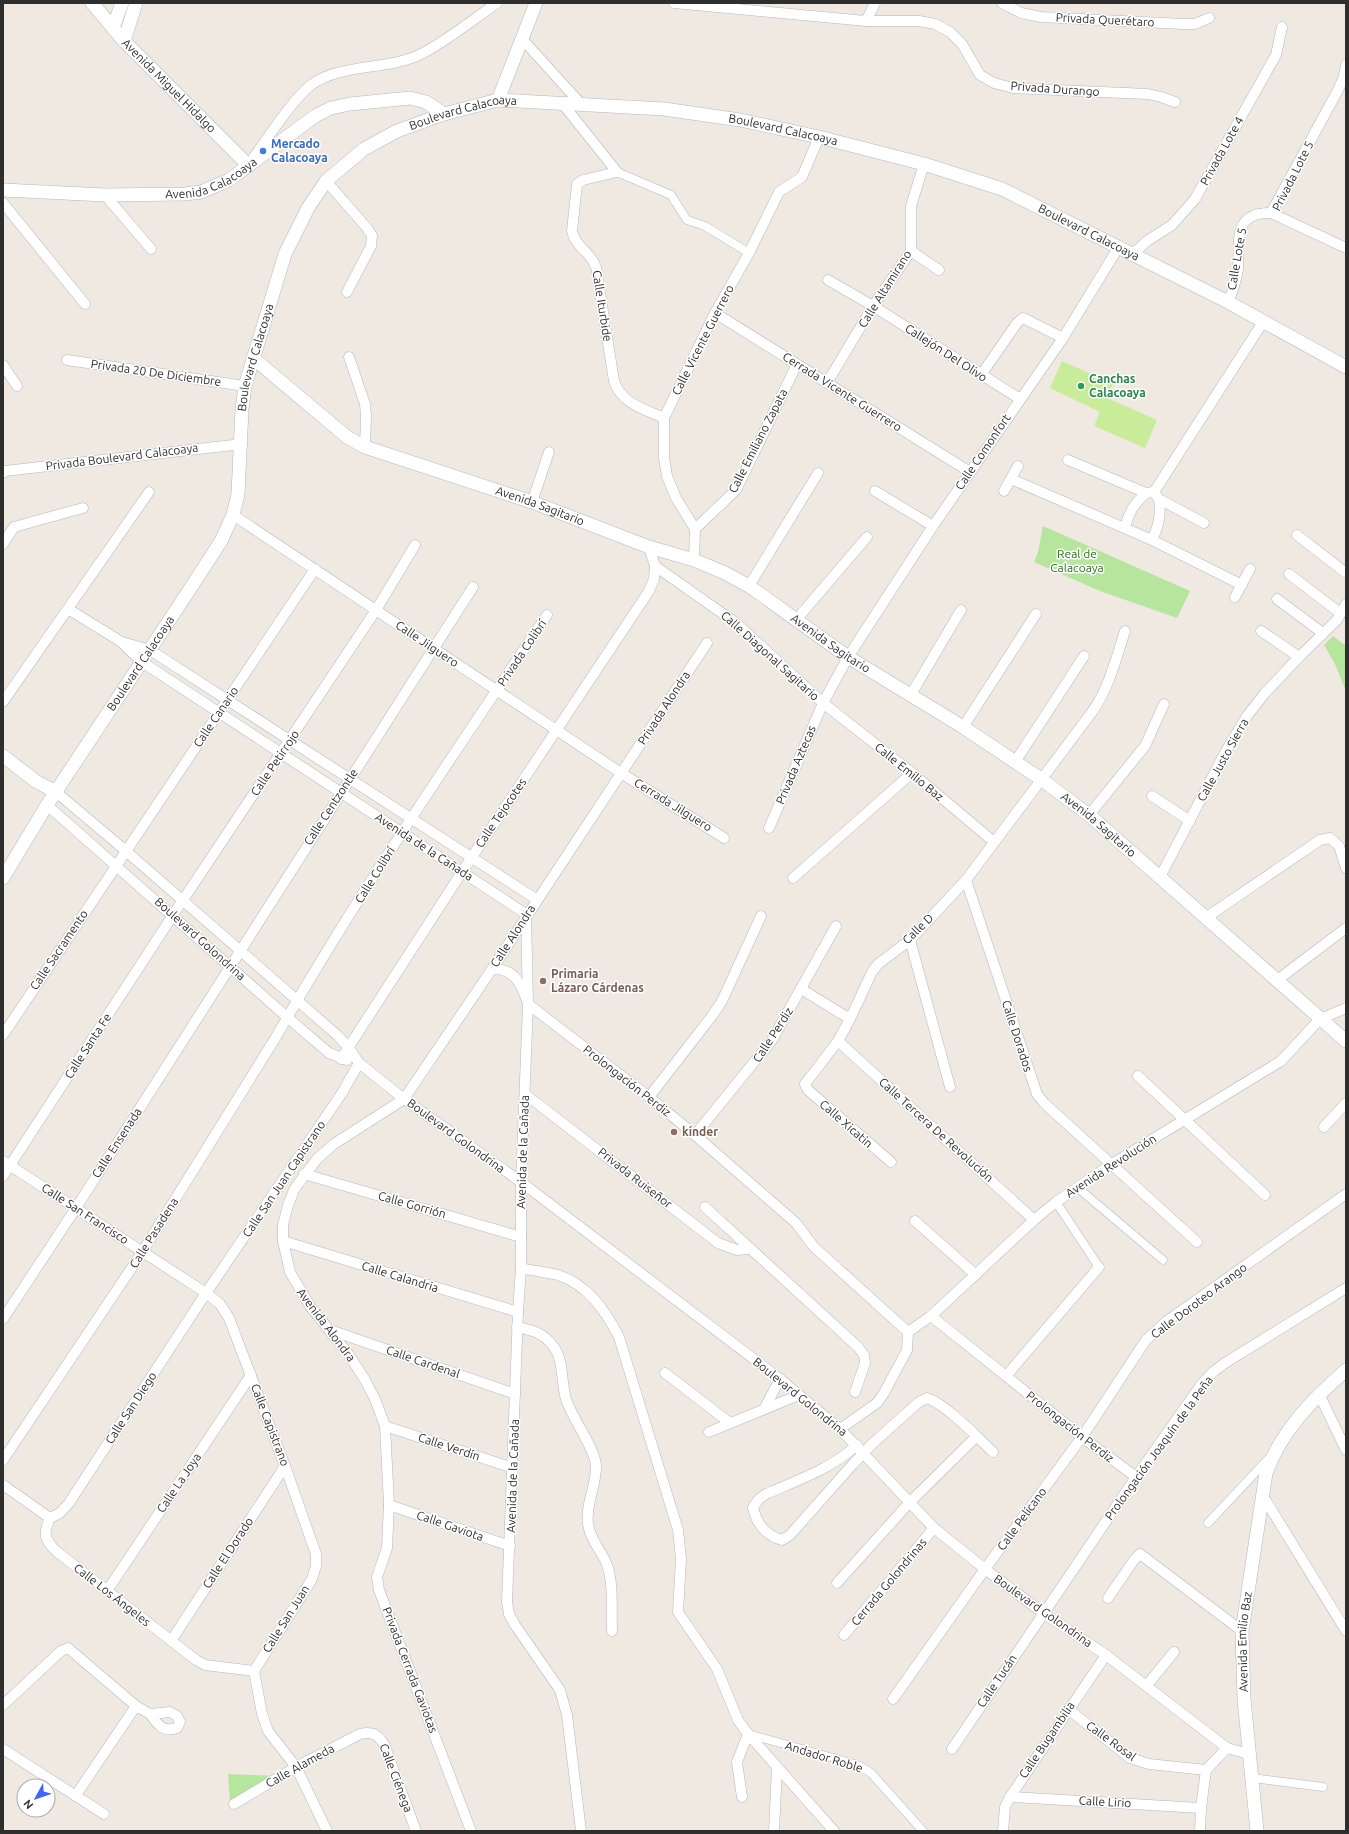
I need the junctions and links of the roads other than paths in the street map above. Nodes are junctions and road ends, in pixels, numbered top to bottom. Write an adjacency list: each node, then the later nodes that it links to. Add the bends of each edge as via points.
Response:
1 (92, 3): 12 (street, Avenida Miguel Hidalgo)
2 (122, 3): 12 (street)
3 (136, 3): 14 (street)
4 (497, 3): 23 (street, via 419,55 399,62 332,75 312,84)
5 (674, 3): 10 (street, Privada Durango)
6 (875, 3): 10 (street)
7 (1002, 3): 9 (street, Privada Querétaro, via 1021,13 1041,17 1183,24 1194,24)
8 (531, 5): 13 (street)
9 (1209, 18)
10 (866, 21): 17 (street, Privada Durango, via 919,21 936,24 950,32 962,44 980,75 994,83 1013,88 1148,94)
11 (1282, 27): 35 (street, Privada Lote 4, via 1276,55 1195,199 1172,225 1147,241)
12 (113, 28): 14 (street, Avenida Miguel Hidalgo)
13 (523, 40): 16 (street); 19 (street)
14 (124, 41): 23 (street, Avenida Miguel Hidalgo)
15 (1346, 65): 29 (street, Privada Lote 5, via 1337,92)
16 (498, 100): 18 (street, Boulevard Calacoaya); 20 (street, Boulevard Calacoaya)
17 (1175, 102)
18 (562, 103): 19 (street, Boulevard Calacoaya); 24 (street)
19 (581, 104): 21 (street, Boulevard Calacoaya, via 664,109 740,120)
20 (444, 114): 23 (street, Avenida Calacoaya, via 426,102 410,98 331,108 315,116); 25 (street, Boulevard Calacoaya, via 386,137 364,149)
21 (819, 137): 22 (street, Boulevard Calacoaya); 34 (street, Calle Vicente Guerrero, via 802,176 779,192)
22 (924, 164): 30 (street, Boulevard Calacoaya, via 1002,189); 33 (street, Calle Altamirano, via 911,206)
23 (248, 166): 27 (street, Avenida Calacoaya, via 229,180 201,192)
24 (617, 172): 34 (street, via 671,195 687,220 705,226); 56 (street, Calle Iturbide, via 582,180 577,184 572,231 574,238 593,259 596,267 617,390 631,403)
25 (326, 181): 38 (street, via 372,236 371,246); 46 (street, Boulevard Calacoaya, via 308,208 285,254)
26 (3, 190): 27 (street, Avenida Calacoaya)
27 (106, 195): 32 (street)
28 (3, 202): 40 (street)
29 (1271, 213): 31 (street, Privada Lote 5); 39 (street, Calle Lote 5, via 1261,213 1243,222 1239,232 1238,271)
30 (1118, 248): 35 (street, Boulevard Calacoaya); 44 (street, Calle Comonfort)
31 (1346, 248)
32 (151, 249)
33 (911, 251): 36 (street); 41 (street, Calle Altamirano)
34 (749, 253): 42 (street, Calle Vicente Guerrero)
35 (1134, 254): 39 (street, Boulevard Calacoaya)
36 (939, 270)
37 (828, 280): 41 (street, Callejón Del Olivo)
38 (347, 292)
39 (1228, 302): 43 (street, Boulevard Calacoaya)
40 (85, 304)
41 (873, 306): 51 (street, Callejón Del Olivo); 52 (street, Calle Altamirano)
42 (715, 313): 48 (street, Cerrada Vicente Guerrero); 56 (street, Calle Vicente Guerrero)
43 (1263, 322): 50 (street, Boulevard Calacoaya); 69 (street)
44 (1062, 338): 51 (street, via 1023,318); 55 (street, Calle Comonfort)
45 (349, 357): 58 (street, via 365,404)
46 (253, 358): 54 (street, Boulevard Calacoaya); 58 (street, Avenida Sagitario, via 347,437)
47 (67, 360): 54 (street, Privada 20 De Diciembre)
48 (797, 364): 52 (street, Cerrada Vicente Guerrero); 76 (street, Calle Emiliano Zapata, via 736,490)
49 (3, 366): 53 (street)
50 (1346, 367)
51 (981, 375): 55 (street, Callejón Del Olivo)
52 (827, 383): 62 (street, Cerrada Vicente Guerrero)
53 (17, 386)
54 (245, 386): 57 (street, Boulevard Calacoaya)
55 (1020, 399): 62 (street, Calle Comonfort)
56 (664, 418): 76 (street, Calle Vicente Guerrero, via 664,458 667,476 676,498)
57 (242, 444): 63 (street, Privada Boulevard Calacoaya); 72 (street, Boulevard Calacoaya, via 238,494)
58 (365, 447): 70 (street, Avenida Sagitario)
59 (549, 452): 70 (street)
60 (1068, 460): 69 (street)
61 (1018, 466): 65 (street)
62 (970, 472): 74 (street, Calle Comonfort)
63 (3, 473)
64 (818, 473): 90 (street)
65 (1011, 479): 67 (street); 75 (street)
66 (875, 491): 74 (street)
67 (1004, 491)
68 (149, 492): 95 (street)
69 (1153, 495): 73 (street); 75 (street, via 1135,503 1128,514); 79 (street, via 1161,513 1159,527)
70 (532, 502): 82 (street, Avenida Sagitario)
71 (83, 508): 80 (street, via 14,527)
72 (233, 515): 85 (street, Calle Jilguero); 108 (street, Boulevard Calacoaya, via 220,541)
73 (1204, 523)
74 (933, 526): 110 (street, Calle Comonfort)
75 (1125, 527): 79 (street)
76 (695, 528): 83 (street)
77 (1297, 536): 87 (street)
78 (867, 537): 101 (street)
79 (1152, 540): 89 (street)
80 (3, 544)
81 (415, 545): 96 (street, Calle Petirrojo)
82 (649, 547): 83 (street, Avenida Sagitario); 84 (street)
83 (694, 560): 90 (street, Avenida Sagitario)
84 (655, 566): 117 (street, Calle Diagonal Sagitario, via 736,623); 121 (street, Calle Tejocotes, via 654,579 649,591)
85 (314, 569): 96 (street, Calle Jilguero); 115 (street, Calle Canario)
86 (1250, 569): 89 (street)
87 (1346, 573)
88 (1289, 574): 100 (street)
89 (1242, 585): 92 (street)
90 (749, 586): 101 (street, Avenida Sagitario)
91 (473, 588): 107 (street, Calle Centzontle)
92 (1235, 597)
93 (1277, 599): 104 (street)
94 (1346, 604): 100 (street, Calle Justo Sierra)
95 (68, 609): 105 (street); 116 (street)
96 (376, 610): 107 (street, Calle Jilguero); 122 (street, Calle Petirrojo)
97 (961, 610): 114 (street)
98 (1036, 614): 120 (street)
99 (547, 615): 113 (street, Privada Colibrí)
100 (1341, 618): 104 (street, Calle Justo Sierra)
101 (796, 620): 110 (street, Avenida Sagitario)
102 (1125, 631): 129 (street, Calle D, via 1101,698)
103 (1261, 631): 111 (street)
104 (1322, 635): 111 (street, Calle Justo Sierra)
105 (120, 642): 108 (street, Avenida de la Cañada); 112 (street, Avenida de la Cañada)
106 (707, 643): 126 (street, Privada Alondra)
107 (435, 649): 113 (street, Calle Jilguero); 128 (street, Calle Centzontle)
108 (150, 650): 112 (street, Boulevard Calacoaya); 115 (street, Avenida de la Cañada)
109 (1084, 656): 125 (street)
110 (848, 657): 114 (street, Avenida Sagitario); 117 (street, Privada Aztecas)
111 (1299, 657): 137 (street, Calle Justo Sierra, via 1247,716)
112 (142, 662): 119 (street, Avenida de la Cañada); 131 (street, Boulevard Calacoaya)
113 (497, 690): 121 (street, Calle Jilguero); 136 (street, Calle Colibrí)
114 (910, 696): 120 (street, Avenida Sagitario)
115 (228, 700): 119 (street, Calle Canario); 122 (street, Avenida de la Cañada)
116 (3, 702)
117 (822, 703): 127 (street, Calle Emilio Baz); 138 (street, Privada Aztecas)
118 (1164, 704): 135 (street, via 1145,746)
119 (219, 713): 123 (street, Avenida de la Cañada); 142 (street, Calle Canario)
120 (963, 727): 125 (street, Avenida Sagitario)
121 (557, 730): 126 (street, Calle Jilguero); 143 (street, Calle Tejocotes)
122 (290, 740): 123 (street, Calle Petirrojo); 128 (street, Avenida de la Cañada)
123 (282, 754): 132 (street, Avenida de la Cañada); 152 (street, Calle Petirrojo)
124 (3, 756): 130 (street)
125 (1015, 762): 129 (street, Avenida Sagitario)
126 (621, 772): 140 (street, Cerrada Jilguero); 151 (street, Calle Alondra)
127 (912, 773): 141 (street, Calle Emilio Baz); 149 (street)
128 (350, 779): 132 (street, Calle Centzontle); 136 (street, Avenida de la Cañada)
129 (1042, 779): 135 (street, Avenida Sagitario); 141 (street, Calle D)
130 (37, 782): 131 (street); 134 (street)
131 (56, 792): 134 (street, Boulevard Calacoaya); 142 (street, Boulevard Golondrina)
132 (341, 792): 139 (street, Avenida de la Cañada); 160 (street, Calle Centzontle)
133 (1152, 796): 137 (street)
134 (47, 805): 144 (street, Boulevard Golondrina); 148 (street, Boulevard Calacoaya)
135 (1089, 815): 147 (street, Avenida Sagitario)
136 (412, 819): 139 (street, Calle Colibrí); 143 (street, Avenida de la Cañada)
137 (1190, 821): 147 (street, Calle Justo Sierra)
138 (769, 828)
139 (402, 832): 146 (street, Avenida de la Cañada); 165 (street, Calle Colibrí)
140 (724, 838)
141 (994, 842): 150 (street, Calle D)
142 (126, 851): 144 (street, Calle Canario); 152 (street, Boulevard Golondrina)
143 (472, 858): 146 (street, Calle Tejocotes); 151 (street, Avenida de la Cañada)
144 (116, 865): 154 (street, Boulevard Golondrina); 171 (street, Calle Sacramento)
145 (1346, 868): 156 (street, via 1339,846 1330,838 1320,840)
146 (462, 872): 153 (street, Avenida de la Cañada); 174 (street, Calle Tejocotes)
147 (1160, 877): 156 (street, Avenida Sagitario)
148 (3, 878)
149 (793, 878)
150 (966, 880): 159 (street, Calle D); 189 (street, Calle Dorados, via 1037,1094)
151 (536, 899): 153 (street, Calle Alondra)
152 (182, 901): 154 (street, Calle Petirrojo); 160 (street, Boulevard Golondrina)
153 (526, 914): 162 (street, Calle Alondra); 166 (street, Avenida de la Cañada)
154 (173, 915): 161 (street, Boulevard Golondrina); 188 (street, Calle Santa Fe)
155 (761, 916): 181 (street, via 719,1006)
156 (1207, 917): 163 (street, Avenida Sagitario)
157 (836, 926): 164 (street, Calle Perdiz)
158 (1346, 928): 163 (street)
159 (910, 940): 169 (street, Calle D, via 878,964); 179 (street)
160 (239, 951): 161 (street, Calle Centzontle); 165 (street, Boulevard Golondrina)
161 (230, 967): 168 (street, Boulevard Golondrina); 198 (street, Calle Ensenada)
162 (492, 969): 166 (street, via 512,973 524,990); 182 (street, Calle Alondra)
163 (1276, 981): 170 (street, Avenida Sagitario)
164 (801, 989): 169 (street); 186 (street, Calle Perdiz, via 763,1054)
165 (296, 1001): 168 (street, Calle Pasadena); 174 (street, Boulevard Golondrina)
166 (528, 1004): 180 (street, Avenida de la Cañada); 181 (street, Prolongación Perdiz)
167 (1346, 1009): 170 (street)
168 (287, 1017): 175 (street, Boulevard Golondrina, via 329,1053); 205 (street, Calle Pasadena)
169 (850, 1019): 172 (street, Calle D)
170 (1320, 1019): 173 (street, Avenida Sagitario); 184 (street, Avenida Revolución, via 1281,1061)
171 (3, 1035)
172 (838, 1041): 178 (street, Calle D); 199 (street, Calle Tercera De Revolución)
173 (1346, 1041)
174 (349, 1048): 175 (street, Calle Tejocotes); 176 (street, Boulevard Golondrina)
175 (341, 1059): 176 (street, Boulevard Golondrina)
176 (359, 1063): 182 (street, Boulevard Golondrina); 211 (street, Calle San Juan Capistrano, via 342,1093)
177 (1138, 1076): 184 (street)
178 (805, 1084): 187 (street, Calle Xicatin, via 808,1090)
179 (950, 1087)
180 (525, 1094): 192 (street, Avenida de la Cañada); 204 (street, Privada Ruiseñor, via 718,1243 737,1250)
181 (649, 1097): 186 (street, Prolongación Perdiz)
182 (404, 1099): 190 (street, Avenida Alondra, via 334,1144 316,1159); 192 (street, Boulevard Golondrina)
183 (1346, 1103): 185 (street)
184 (1184, 1119): 189 (street, Avenida Revolución); 195 (street)
185 (1324, 1127)
186 (695, 1135): 217 (street, Prolongación Perdiz, via 802,1230 814,1247)
187 (891, 1162)
188 (7, 1163): 191 (street, Calle Santa Fe); 198 (street, Calle San Francisco)
189 (1112, 1164): 193 (street, Avenida Revolución); 203 (street, Calle Dorados)
190 (304, 1174): 201 (street, Calle Gorrión); 202 (street, Avenida Alondra, via 288,1205 283,1224)
191 (3, 1176)
192 (521, 1182): 201 (street, Avenida de la Cañada); 222 (street, Boulevard Golondrina)
193 (1078, 1188): 196 (street, Avenida Revolución); 206 (street)
194 (1346, 1194): 233 (street, Calle Doroteo Arango, via 1156,1330 1146,1340)
195 (1265, 1195)
196 (1056, 1202): 199 (street, Avenida Revolución); 207 (street)
197 (705, 1207): 204 (street)
198 (76, 1208): 205 (street, Calle San Francisco); 214 (street, Calle Ensenada)
199 (1034, 1220): 209 (street, Avenida Revolución)
200 (915, 1221): 209 (street)
201 (521, 1237): 208 (street, Avenida de la Cañada)
202 (283, 1242): 212 (street, Calle Calandria); 216 (street, Avenida Alondra, via 290,1272 298,1289)
203 (1198, 1242)
204 (749, 1249): 223 (street, via 864,1355 865,1363)
205 (143, 1251): 211 (street, Calle San Francisco); 239 (street, Calle Pasadena)
206 (1163, 1260)
207 (1098, 1267): 221 (street)
208 (521, 1268): 212 (street, Avenida de la Cañada); 272 (street, via 557,1275 578,1284 600,1306 619,1338 678,1530 678,1612 718,1669 738,1720)
209 (976, 1275): 213 (street, Avenida Revolución)
210 (1346, 1288): 242 (street, Prolongación Joaquín de la Peña, via 1213,1372)
211 (206, 1292): 220 (street, Calle Capistrano, via 220,1304 229,1318); 247 (street, Calle San Diego, via 69,1503 60,1513)
212 (518, 1312): 215 (street, Avenida de la Cañada)
213 (931, 1316): 217 (street, Avenida Revolución); 221 (street, Prolongación Perdiz)
214 (3, 1319)
215 (517, 1327): 224 (street, Avenida de la Cañada); 257 (street, via 535,1330 554,1347 566,1398 596,1462 596,1477 587,1515 591,1536 607,1564 610,1575)
216 (330, 1330): 224 (street, Calle Cardenal); 229 (street, Avenida Alondra, via 365,1380)
217 (910, 1330): 230 (street, via 906,1350 877,1403)
218 (1346, 1370): 225 (street)
219 (665, 1373): 228 (street)
220 (251, 1375): 240 (street, Calle Capistrano); 254 (street, Calle La Joya)
221 (1006, 1376): 233 (street, Prolongación Perdiz)
222 (780, 1379): 226 (street, Boulevard Golondrina); 227 (street)
223 (855, 1392)
224 (515, 1394): 241 (street, Avenida de la Cañada)
225 (1320, 1394): 235 (street); 238 (street, via 1283,1436)
226 (799, 1395): 227 (street); 230 (street, Boulevard Golondrina)
227 (764, 1410): 228 (street)
228 (730, 1423): 231 (street)
229 (385, 1426): 241 (street, Calle Verdín); 246 (street, Avenida Alondra)
230 (840, 1429): 234 (street, Boulevard Golondrina)
231 (709, 1432)
232 (976, 1437): 236 (street); 237 (street, via 935,1401 927,1398 918,1402); 245 (street)
233 (1082, 1437): 242 (street, Prolongación Perdiz); 252 (street, Calle Pelícano)
234 (857, 1445): 237 (street, Boulevard Golondrina); 237 (street, via 830,1466 759,1499 753,1507 755,1516 765,1531 773,1538 782,1540 790,1535)
235 (1346, 1450)
236 (993, 1452)
237 (864, 1453): 245 (street, Boulevard Golondrina)
238 (1272, 1455): 244 (street, Avenida Emilio Baz, via 1266,1473); 248 (street)
239 (3, 1460)
240 (286, 1466): 251 (street, Calle Capistrano, via 313,1541); 261 (street, Calle El Dorado)
241 (513, 1468): 250 (street, Avenida de la Cañada)
242 (1136, 1477): 256 (street, Prolongación Joaquín de la Peña)
243 (3, 1485): 247 (street)
244 (1263, 1496): 258 (street, Avenida Emilio Baz); 259 (street)
245 (909, 1503): 249 (street, Boulevard Golondrina); 253 (street)
246 (389, 1505): 250 (street, Calle Gaviota); 290 (street, Privada Cerrada Gaviotas, via 387,1548 377,1577 379,1590)
247 (50, 1518): 254 (street, Calle Los Ángeles, via 45,1531 48,1543)
248 (1208, 1523)
249 (934, 1528): 252 (street, Boulevard Golondrina); 260 (street, Cerrada Golondrinas)
250 (510, 1546): 291 (street, Avenida de la Cañada, via 507,1590 509,1614 560,1690 566,1715)
251 (316, 1566): 264 (street, Calle San Juan, via 312,1579)
252 (985, 1569): 256 (street, Boulevard Golondrina); 266 (street, Calle Pelícano)
253 (837, 1583)
254 (107, 1591): 261 (street, Calle Los Ángeles)
255 (1108, 1598): 258 (street, via 1140,1554)
256 (1043, 1613): 263 (street, Boulevard Golondrina); 275 (street, Calle Tucán)
257 (612, 1631)
258 (1242, 1631): 276 (street, Avenida Emilio Baz)
259 (1346, 1631)
260 (844, 1635)
261 (171, 1641): 264 (street, Calle Los Ángeles, via 205,1665)
262 (1174, 1652): 265 (street)
263 (1106, 1655): 265 (street, Boulevard Golondrina); 269 (street, Calle Bugambilia)
264 (254, 1671): 277 (street, via 268,1731)
265 (1147, 1685): 273 (street, Boulevard Golondrina)
266 (893, 1699)
267 (3, 1705): 268 (street, via 68,1648)
268 (136, 1706): 270 (street); 282 (street)
269 (1068, 1709): 279 (street, Calle Rosal, via 1130,1758 1149,1764); 283 (street, Calle Bugambilia)
270 (150, 1714)
271 (369, 1731): 277 (street, Calle Alameda); 289 (street, Calle Ciénega, via 379,1736 384,1744)
272 (748, 1734): 278 (street); 284 (street, via 736,1762); 294 (street, Andador Roble, via 858,1765 871,1772)
273 (1227, 1748): 276 (street); 279 (street)
274 (3, 1749): 282 (street)
275 (952, 1749)
276 (1249, 1754): 280 (street, Avenida Emilio Baz)
277 (296, 1767): 285 (street, Calle Alameda); 288 (street)
278 (777, 1768): 292 (street); 293 (street)
279 (1206, 1770): 286 (street)
280 (1252, 1778): 281 (street); 297 (street, Avenida Emilio Baz)
281 (1323, 1787)
282 (76, 1795): 287 (street)
283 (1010, 1796): 286 (street, Calle Lirio); 295 (street, Calle Bugambilia, via 1004,1811)
284 (742, 1797)
285 (234, 1804)
286 (1201, 1808): 296 (street)
287 (104, 1814)
288 (327, 1831)
289 (416, 1831)
290 (471, 1831)
291 (581, 1831)
292 (774, 1831)
293 (834, 1831)
294 (923, 1831)
295 (1003, 1831)
296 (1200, 1831)
297 (1257, 1831)

